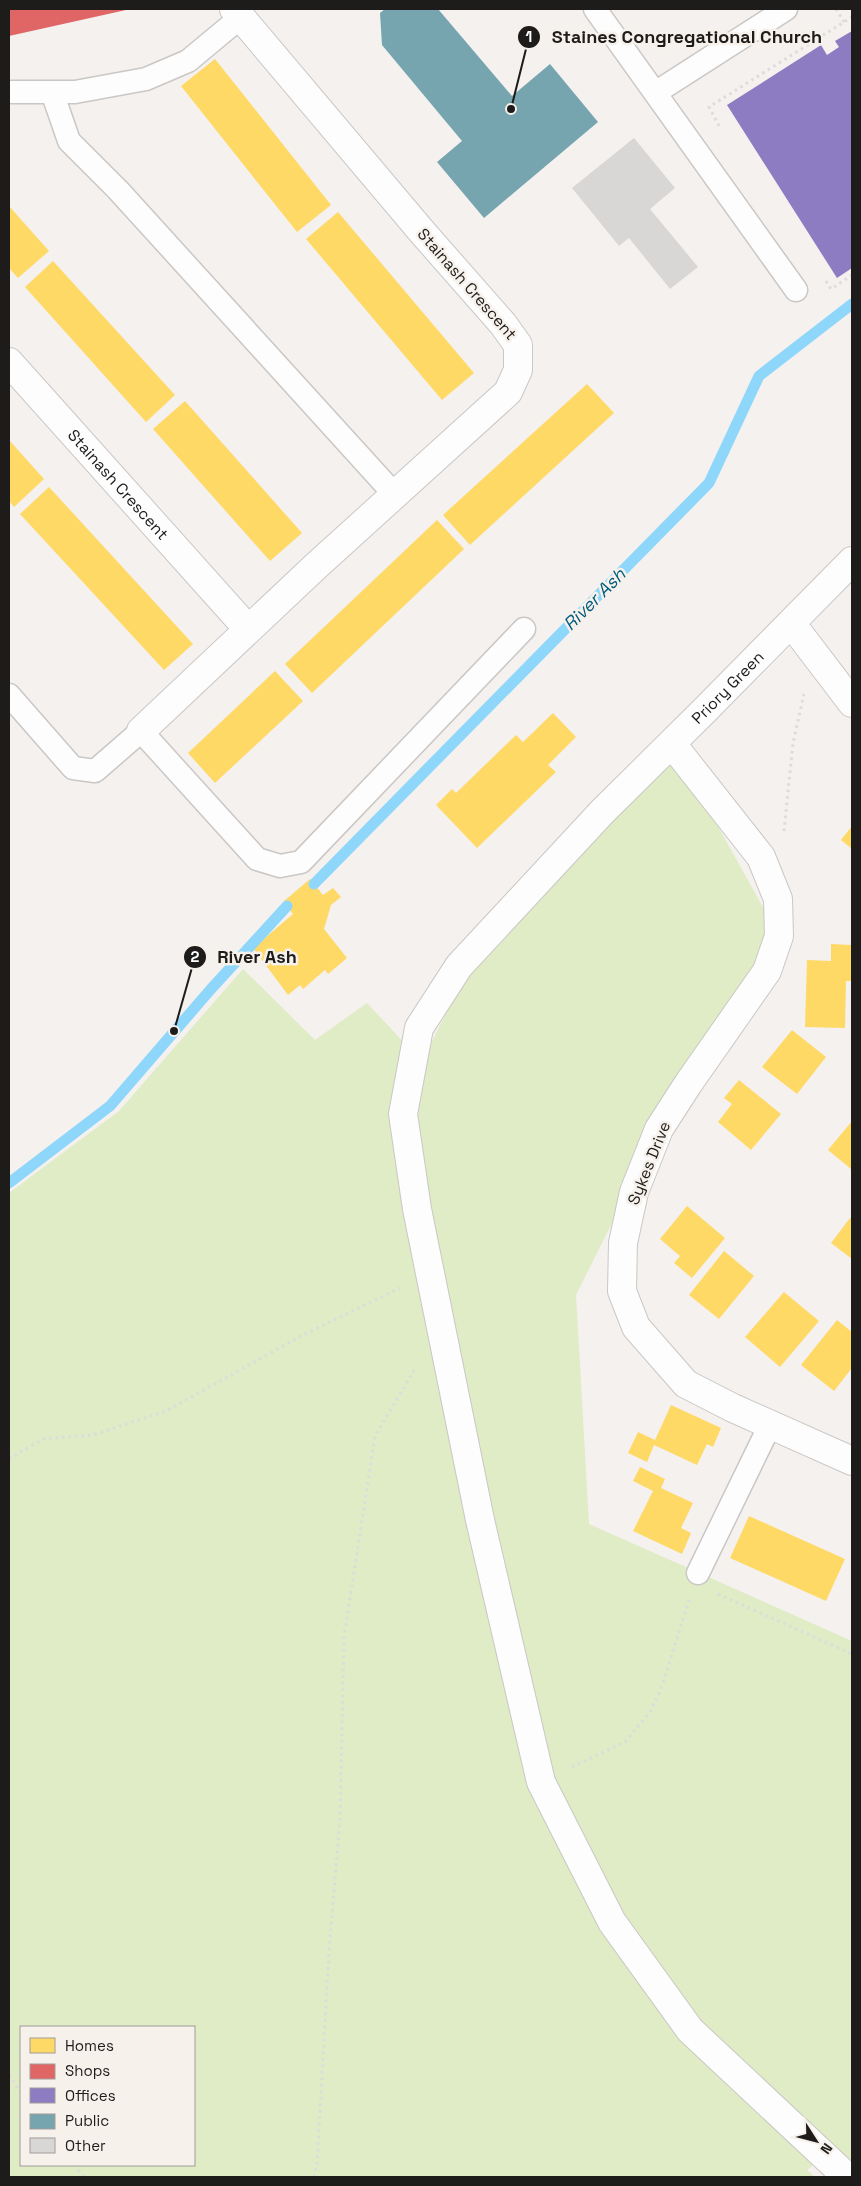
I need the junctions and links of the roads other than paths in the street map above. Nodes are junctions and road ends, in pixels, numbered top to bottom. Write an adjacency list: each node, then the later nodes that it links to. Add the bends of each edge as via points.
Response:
1 (595, 9): 6 (lane)
2 (786, 9): 6 (lane)
3 (237, 13): 5 (lane, via 188,61 146,79 75,92); 9 (street, Stainash Crescent, via 518,345 518,370 508,392)
4 (9, 92): 5 (lane)
5 (52, 92): 9 (lane, via 69,140)
6 (655, 92): 7 (lane)
7 (796, 290)
8 (9, 362): 12 (street, Stainash Crescent)
9 (394, 495): 12 (street, Stainash Crescent)
10 (852, 561): 11 (street, Priory Green)
11 (791, 623): 15 (street); 17 (street, Priory Green)
12 (248, 629): 16 (street, Stainash Crescent)
13 (524, 629): 16 (lane, via 301,862 280,866 257,859)
14 (9, 695): 16 (lane, via 73,768 95,771)
15 (852, 703)
16 (142, 731)
17 (672, 744): 18 (street, Sykes Drive, via 761,857 778,899 779,936 767,971 659,1129 634,1192 623,1243 622,1291 636,1327 686,1384); 21 (street, Priory Green, via 602,812 459,966 418,1028 404,1114 417,1209 443,1340 480,1520 541,1782 612,1922 690,2030)
18 (770, 1425): 19 (street, Sykes Drive); 20 (lane)
19 (852, 1461)
20 (696, 1578)
21 (847, 2177)

